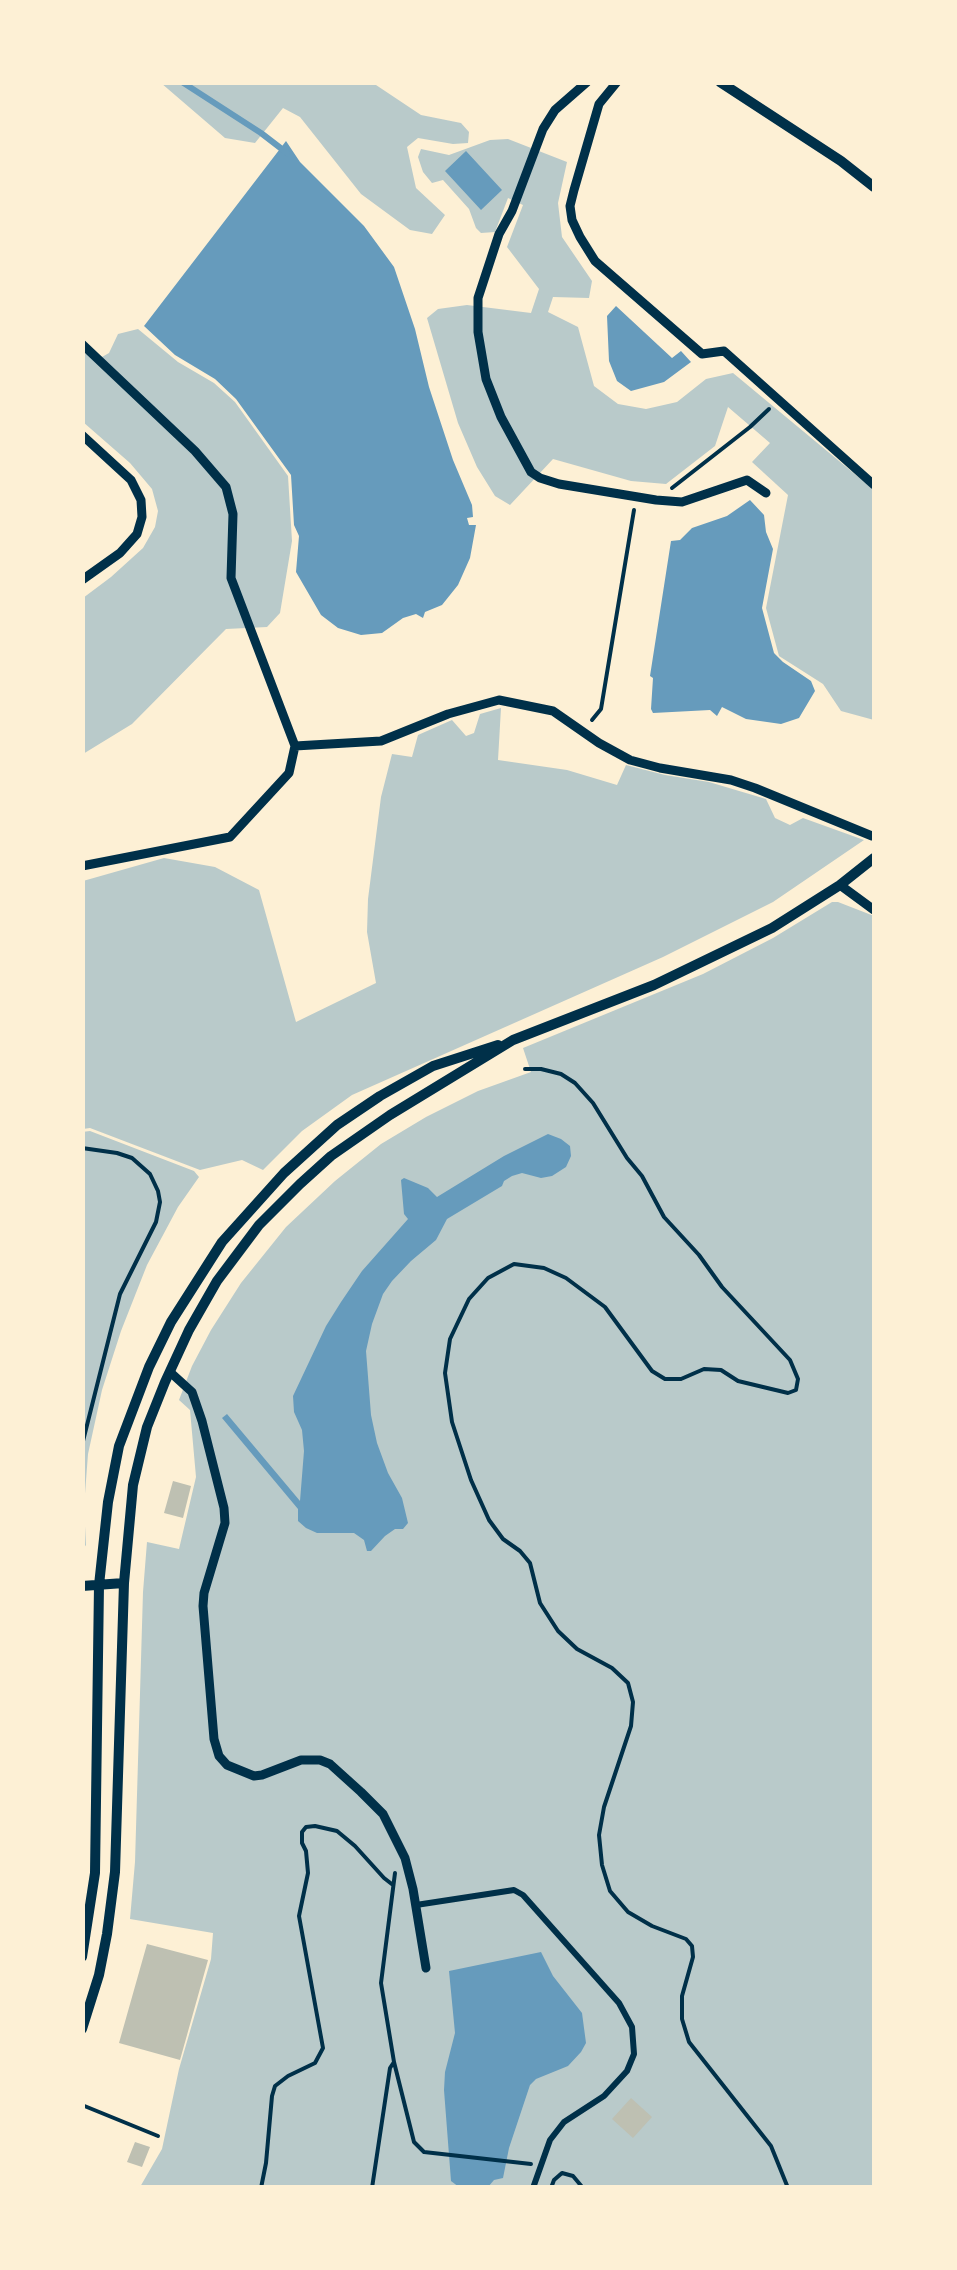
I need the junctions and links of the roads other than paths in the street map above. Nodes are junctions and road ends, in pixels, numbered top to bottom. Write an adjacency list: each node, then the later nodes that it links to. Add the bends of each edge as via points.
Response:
1 (587, 82): 8 (street, via 543,130 478,298 486,379 501,417 531,472 559,484 682,502 747,480)
2 (617, 82): 7 (street, via 598,104 570,206 595,261 702,354 724,351)
3 (720, 82): 4 (street)
4 (874, 187)
5 (82, 344): 10 (street, via 226,486 234,514 231,578)
6 (82, 435): 9 (street, via 131,480 142,517 120,554)
7 (874, 484)
8 (766, 494)
9 (82, 580)
10 (295, 746): 11 (street, via 382,741 500,700 554,711 630,760 743,784); 13 (street, via 289,774 230,837)
11 (872, 836)
12 (874, 858): 14 (street)
13 (82, 866)
14 (840, 885): 15 (street); 16 (street, via 714,957)
15 (874, 910)
16 (513, 1040): 17 (street, via 390,1115 300,1184 217,1281); 19 (street, via 433,1066 337,1125 222,1242 170,1322 124,1433)
17 (170, 1372): 18 (street, via 133,1485); 21 (street, via 192,1392 224,1508 203,1606 218,1756 254,1776 301,1760 330,1764 383,1814 403,1854)
18 (124, 1583): 19 (street); 24 (street, via 115,1872 108,1934)
19 (99, 1585): 20 (street); 22 (street, via 95,1874)
20 (82, 1586)
21 (416, 1905): 23 (street); 27 (street, via 523,1894 632,2027 628,2071 564,2122 550,2140)
22 (82, 1956)
23 (426, 1968)
24 (82, 2029)
25 (82, 2105): 26 (lane)
26 (158, 2136)
27 (533, 2188)

